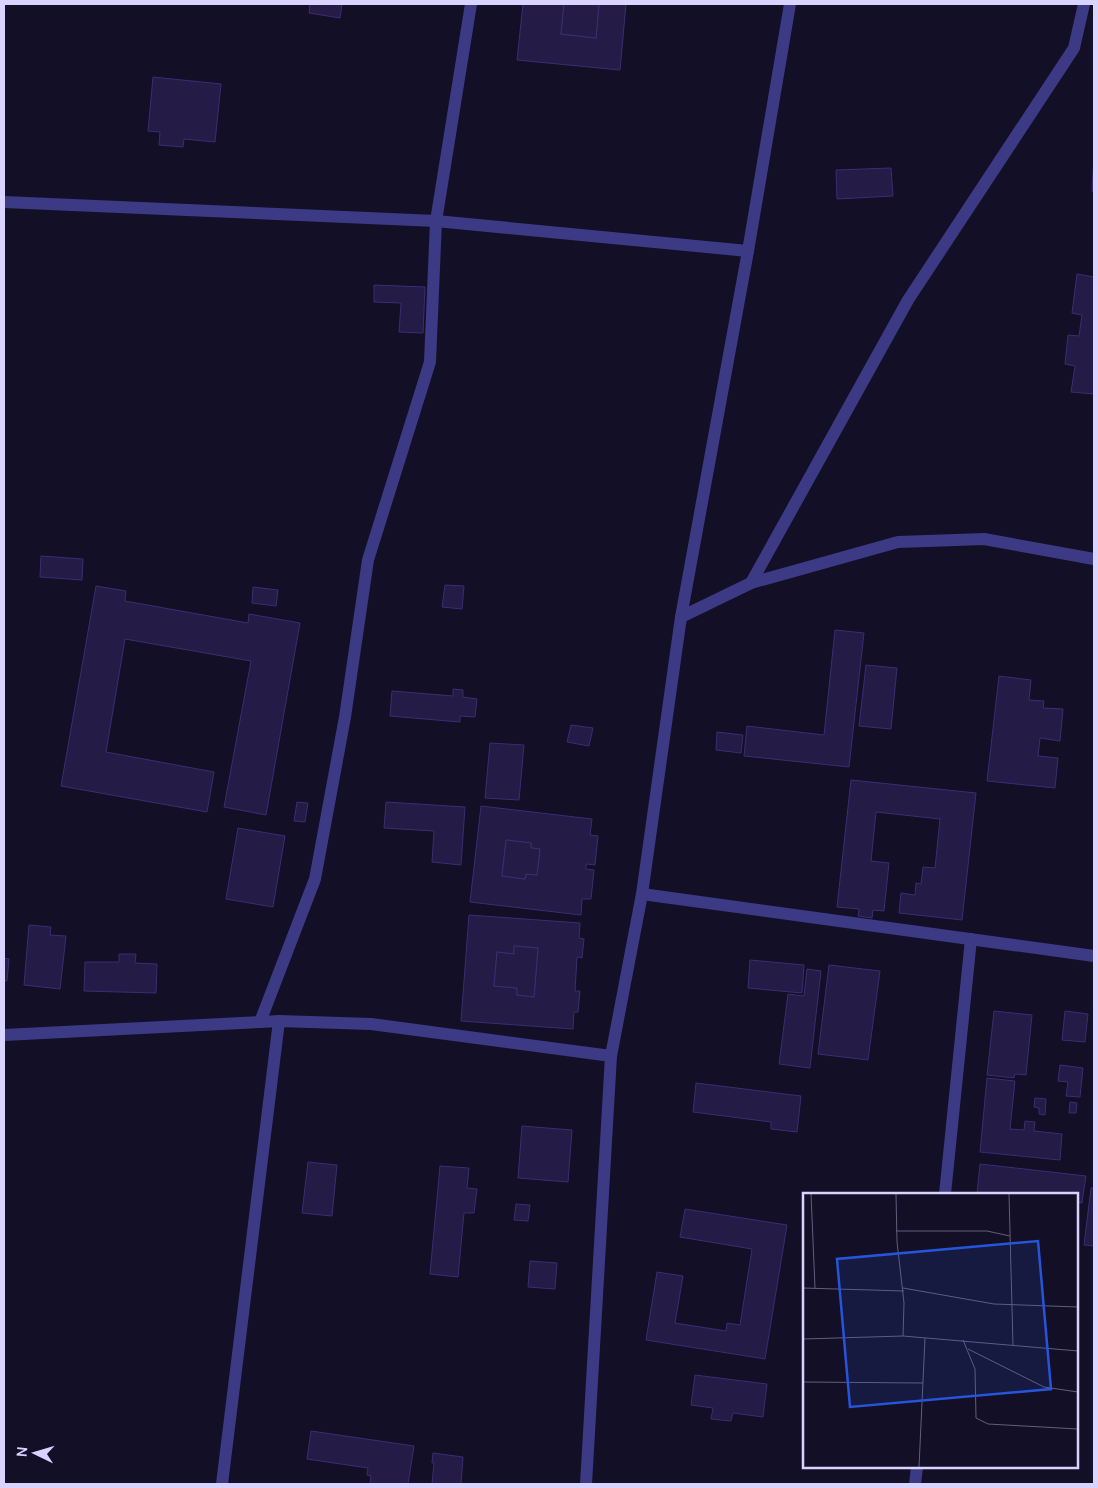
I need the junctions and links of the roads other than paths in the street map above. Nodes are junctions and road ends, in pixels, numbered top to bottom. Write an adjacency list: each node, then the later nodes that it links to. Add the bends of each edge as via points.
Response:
1 (471, 4): 5 (street)
2 (790, 4): 6 (street)
3 (1084, 4): 8 (street, via 1074,48 908,300)
4 (4, 202): 5 (street)
5 (436, 221): 6 (street); 14 (street, via 430,362 368,560 346,717 315,879)
6 (748, 251): 9 (street)
7 (1094, 559): 8 (street, via 984,539 898,542)
8 (751, 583): 9 (street)
9 (681, 617): 10 (street)
10 (642, 894): 11 (street); 16 (street)
11 (971, 939): 12 (street); 17 (street)
12 (1094, 956)
13 (279, 1021): 14 (street); 16 (street, via 371,1024); 19 (street)
14 (260, 1022): 15 (street)
15 (4, 1035)
16 (611, 1056): 20 (street)
17 (945, 1193)
18 (917, 1468): 21 (street)
19 (222, 1484)
20 (586, 1484)
21 (915, 1484)

